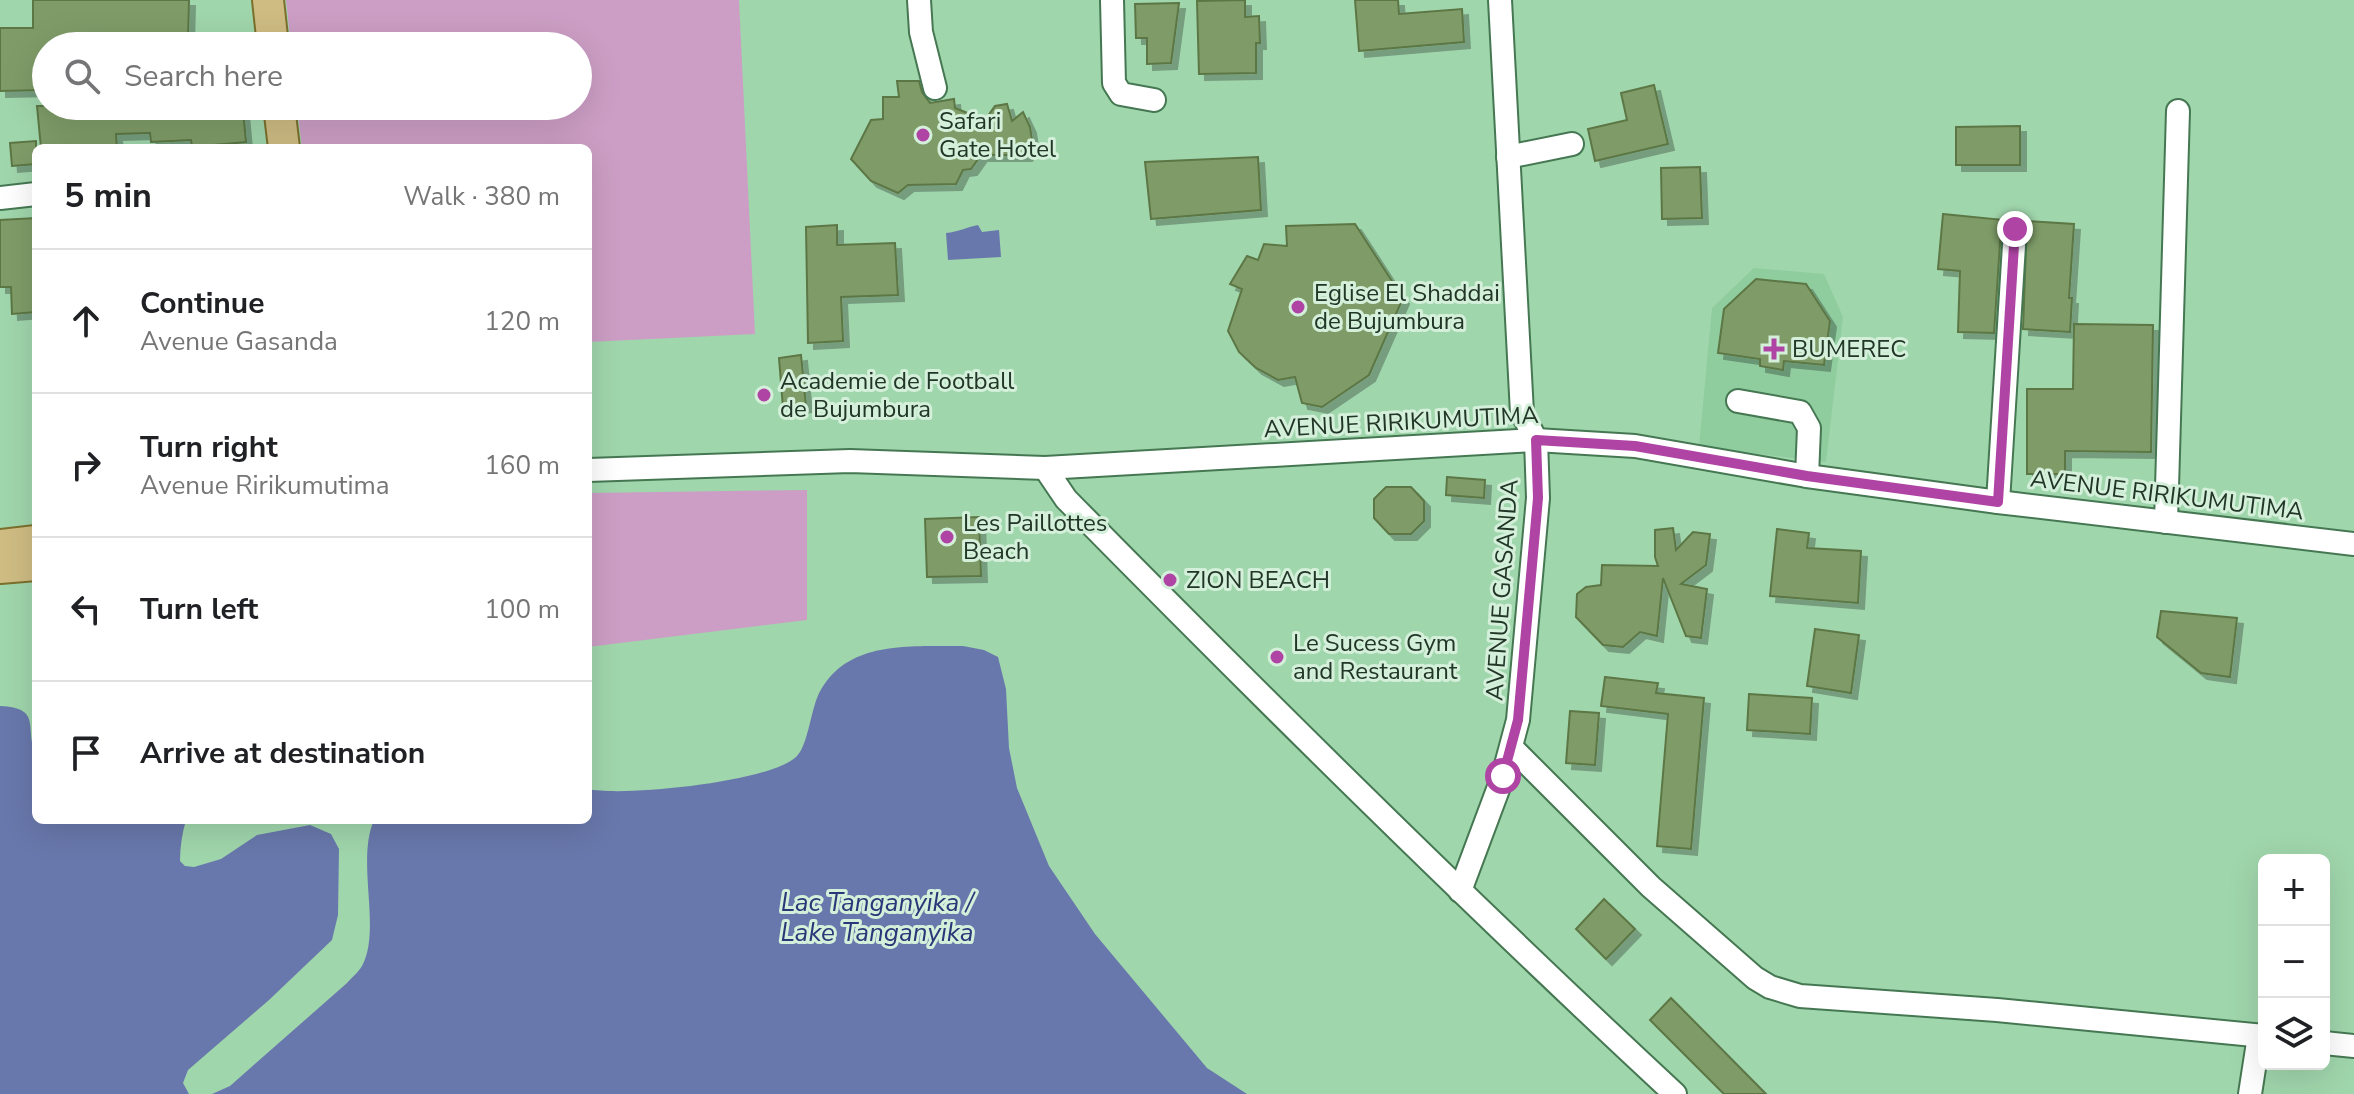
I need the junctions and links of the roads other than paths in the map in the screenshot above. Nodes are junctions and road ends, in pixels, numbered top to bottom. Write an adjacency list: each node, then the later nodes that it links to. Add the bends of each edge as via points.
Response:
1 (249, 0): 6 (main road)
2 (268, 0): 7 (main road)
3 (919, 0): 8 (street)
4 (1112, 0): 9 (street, via 1114,83 1121,94)
5 (1500, 0): 16 (street, AVENUE GASANDA)
6 (252, 32)
7 (271, 32)
8 (935, 88)
9 (1154, 100)
10 (2178, 111): 26 (street)
11 (260, 120): 13 (main road)
12 (281, 120): 14 (main road)
13 (263, 144)
14 (284, 144)
15 (1572, 144): 16 (street)
16 (1508, 157): 21 (street, AVENUE GASANDA, via 1522,413)
17 (32, 194): 18 (street)
18 (0, 198)
19 (2015, 229): 25 (street)
20 (1738, 401): 24 (street, via 1800,412 1809,428)
21 (1536, 440): 22 (street, AVENUE RIRIKUMUTIMA); 24 (street, AVENUE RIRIKUMUTIMA, via 1635,446); 32 (street, AVENUE GASANDA, via 1538,498)
22 (1045, 468): 23 (street, AVENUE RIRIKUMUTIMA, via 850,461); 33 (street, via 1066,499)
23 (592, 470)
24 (1807, 476): 25 (street, AVENUE RIRIKUMUTIMA)
25 (1998, 502): 26 (street, AVENUE RIRIKUMUTIMA)
26 (2166, 522): 28 (street, AVENUE RIRIKUMUTIMA)
27 (32, 541): 29 (main road)
28 (2354, 544)
29 (0, 545)
30 (32, 565): 31 (main road)
31 (0, 568)
32 (1512, 748): 33 (street, AVENUE GASANDA); 34 (street, via 1651,887 1770,987 1800,996)
33 (1460, 891): 38 (street)
34 (2258, 1036)
35 (2330, 1044): 36 (street)
36 (2354, 1046)
37 (2258, 1052): 39 (street)
38 (1675, 1094)
39 (2250, 1094)

